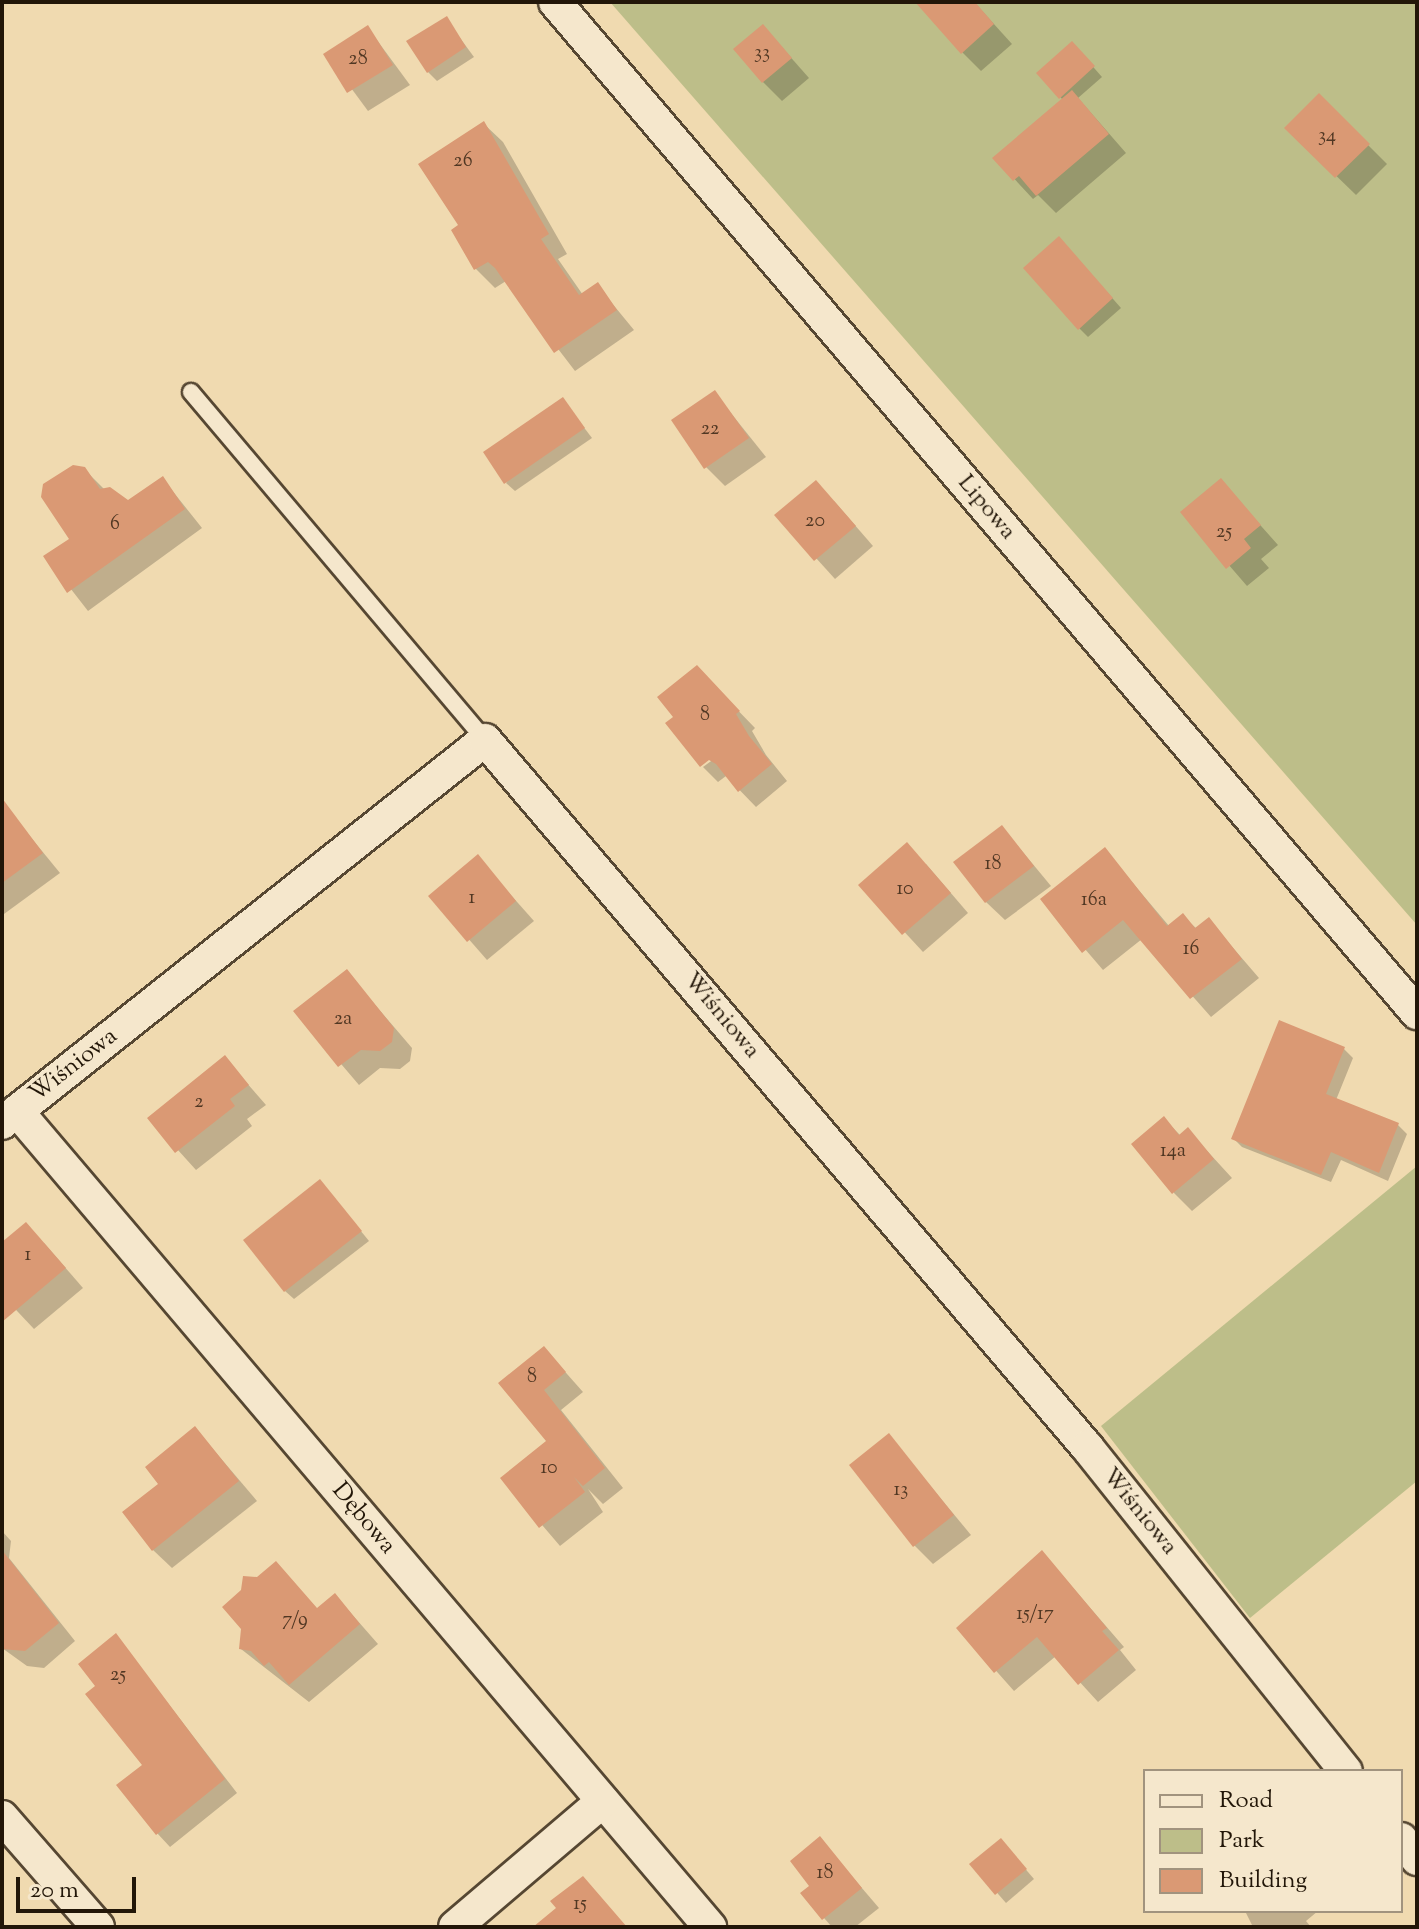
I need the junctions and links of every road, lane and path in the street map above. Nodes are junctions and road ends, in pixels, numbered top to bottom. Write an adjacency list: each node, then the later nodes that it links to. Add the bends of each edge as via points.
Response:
1 (555, 2): 4 (street, Lipowa)
2 (191, 392): 3 (lane)
3 (485, 740): 5 (street, Wiśniowa); 6 (street, Wiśniowa, via 1087,1447)
4 (1417, 1013)
5 (9, 1117): 7 (street, Dębowa)
6 (1344, 1769)
7 (603, 1801): 12 (street); 13 (street, Dębowa)
8 (2, 1817): 11 (street)
9 (1403, 1842): 10 (street)
10 (1417, 1859)
11 (98, 1927)
12 (455, 1927)
13 (710, 1927)

